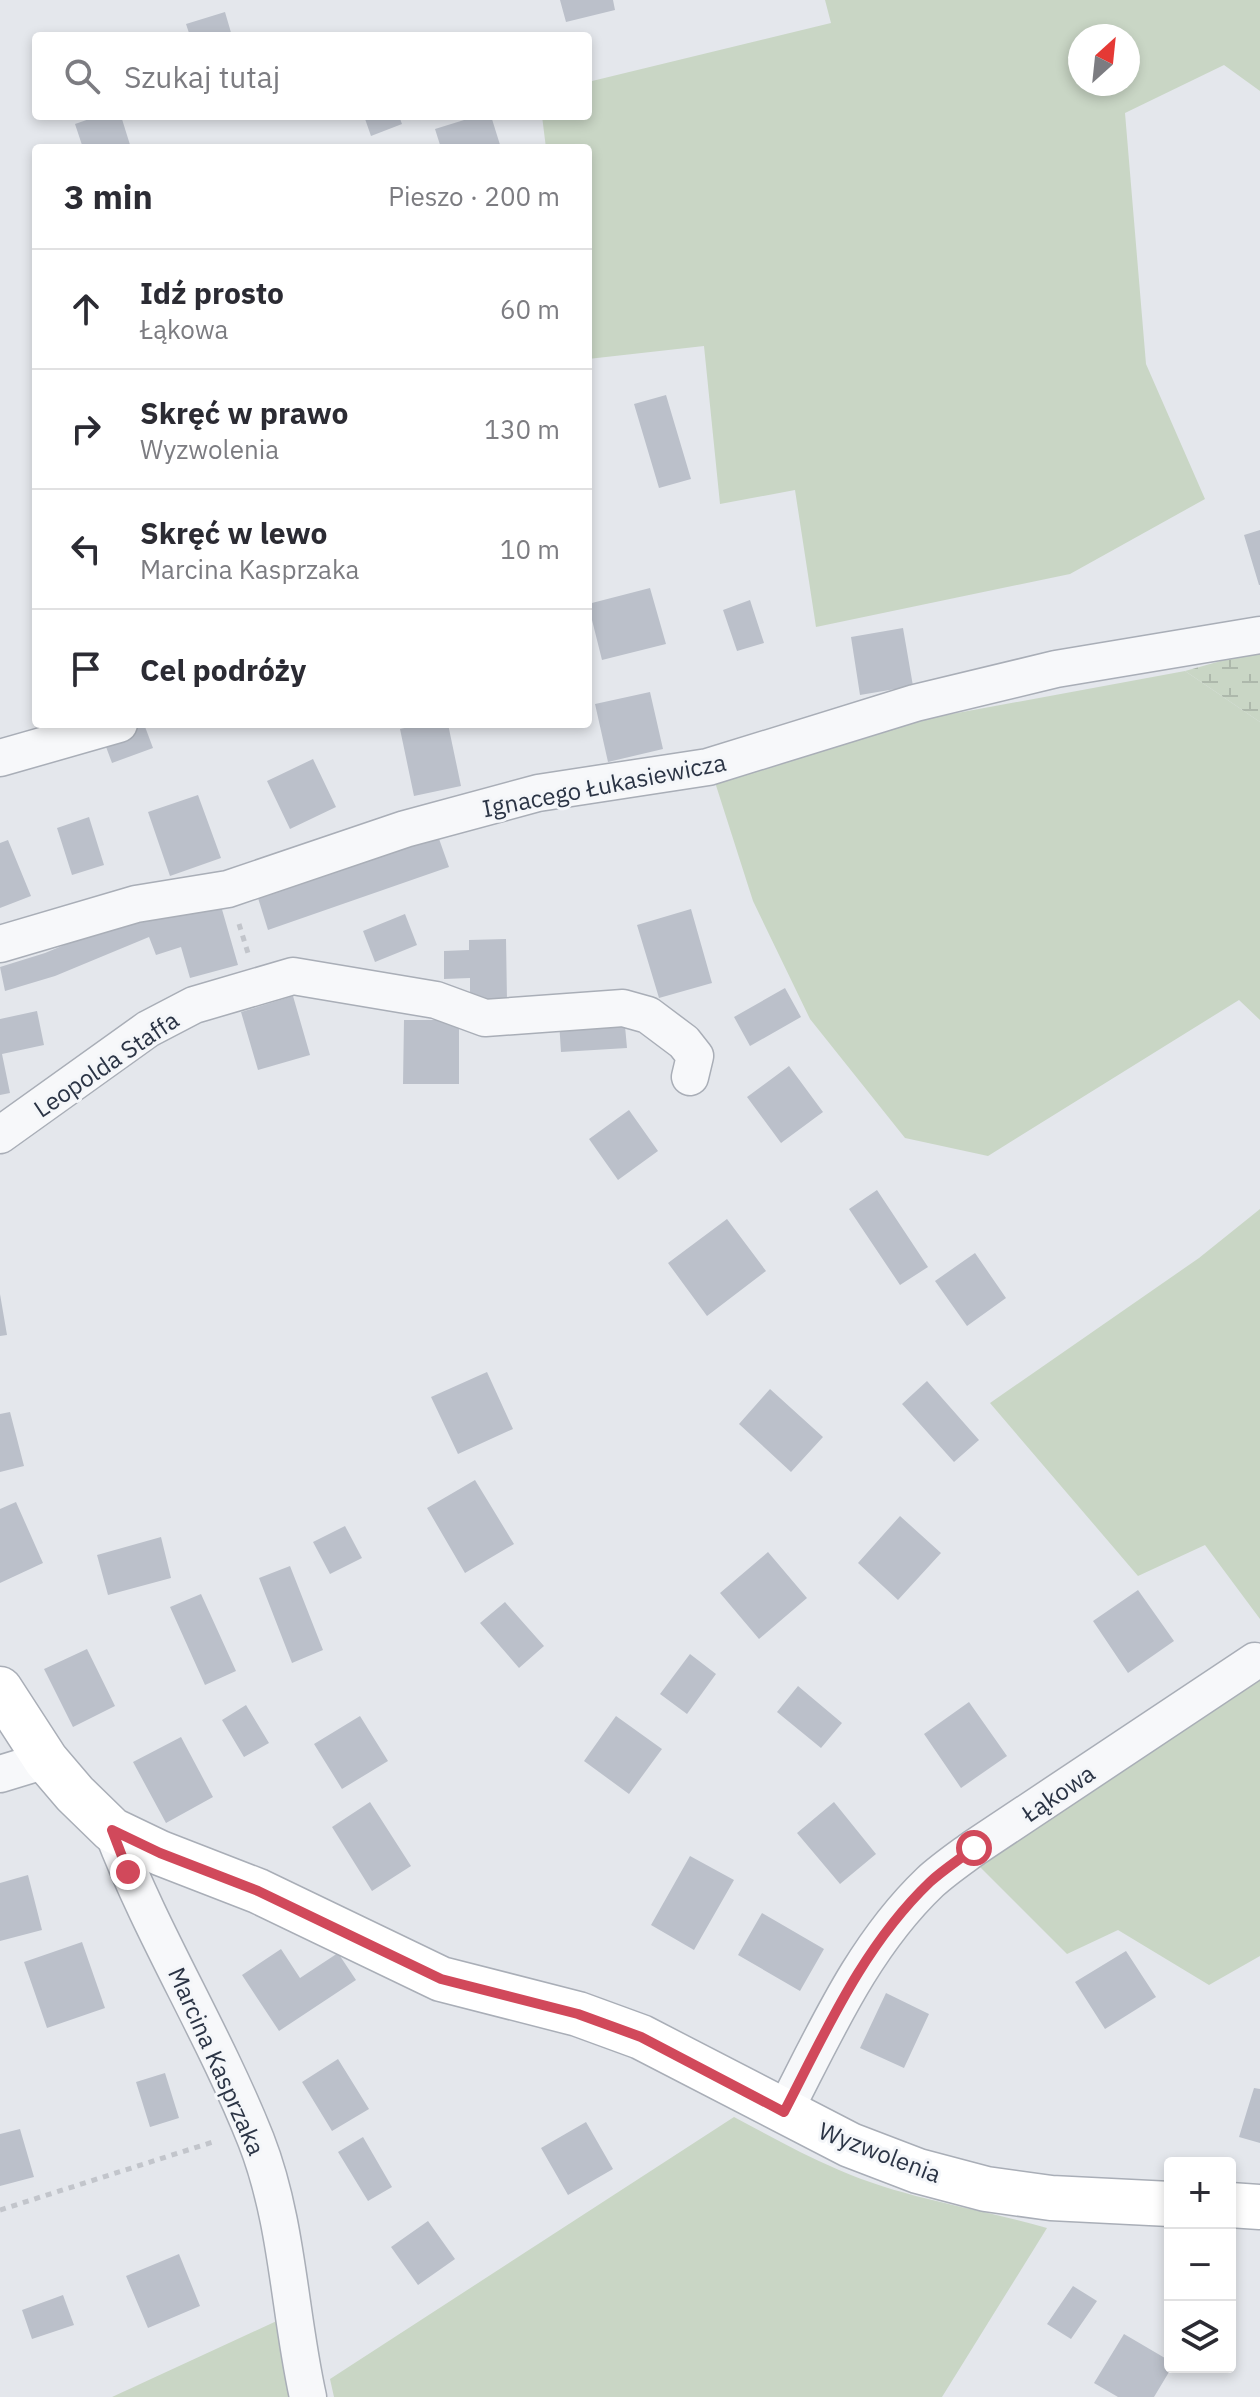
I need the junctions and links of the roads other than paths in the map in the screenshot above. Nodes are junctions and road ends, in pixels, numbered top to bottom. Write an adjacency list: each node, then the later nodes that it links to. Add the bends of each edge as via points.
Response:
1 (1260, 635): 4 (street, Ignacego Łukasiewicza, via 1056,669 943,696 708,767 538,793 405,829 228,889 136,904)
2 (105, 728): 3 (street)
3 (0, 758)
4 (0, 944)
5 (690, 1077): 6 (street, Leopolda Staffa, via 695,1056 684,1042 648,1015 623,1008 485,1018 436,1000 293,976 194,1005 148,1029)
6 (0, 1135)
7 (1255, 1661): 12 (street, Łąkowa, via 931,1881 853,1978)
8 (0, 1689): 9 (street, Wyzwolenia)
9 (46, 1760): 10 (street); 11 (street, Wyzwolenia)
10 (0, 1774)
11 (112, 1830): 12 (street, Wyzwolenia, via 258,1891 441,1979 578,2014 641,2037); 16 (street, Marcina Kasprzaka, via 251,2129 277,2209)
12 (784, 2112): 13 (street, Wyzwolenia, via 891,2161 986,2189)
13 (1164, 2204)
14 (1236, 2205): 15 (street)
15 (1260, 2207)
16 (308, 2397)

